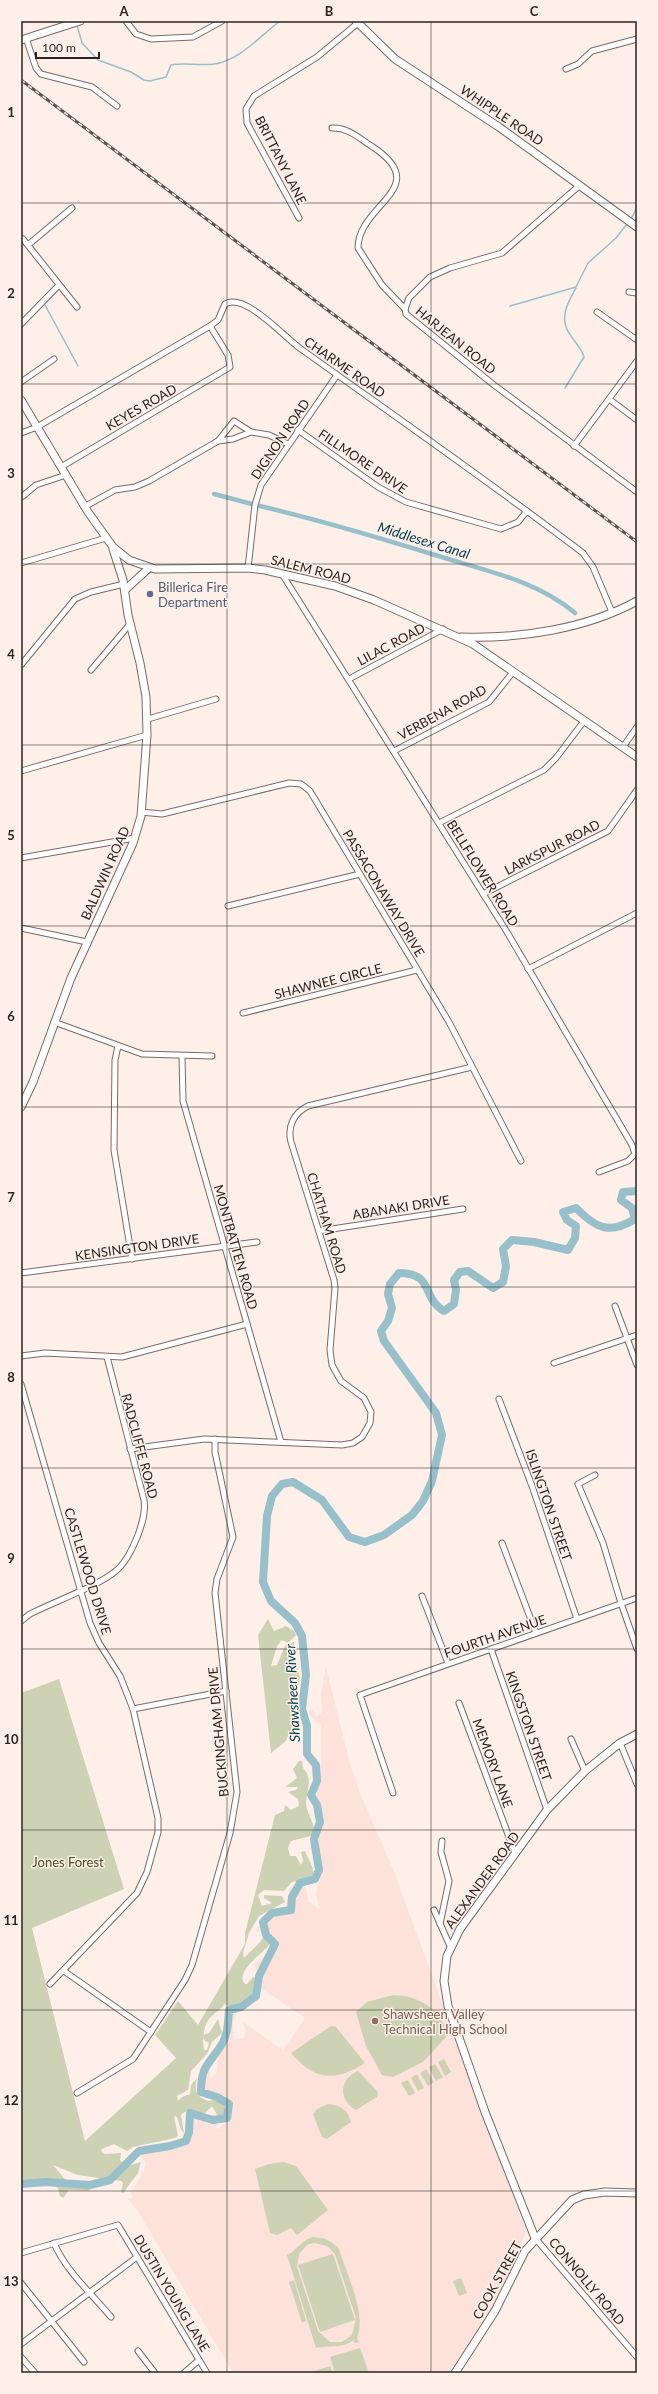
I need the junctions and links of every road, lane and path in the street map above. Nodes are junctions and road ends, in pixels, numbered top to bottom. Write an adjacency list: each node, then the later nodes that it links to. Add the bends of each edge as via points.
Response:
1 (80, 21): 6 (street)
2 (126, 21): 3 (street, via 136,34 151,39 193,38)
3 (222, 21)
4 (357, 22): 10 (street, WHIPPLE ROAD, via 400,62 493,123); 12 (street, BRITTANY LANE, via 317,57 254,96 246,109 247,123)
5 (637, 38): 7 (street, via 592,51 578,64)
6 (24, 39): 8 (street, via 41,74 92,87)
7 (566, 69)
8 (117, 106)
9 (332, 128): 20 (street, HARJEAN ROAD, via 345,129 387,156 397,173 395,186 360,232 358,248 382,285)
10 (580, 185): 13 (street, WHIPPLE ROAD); 20 (street, via 509,249 496,256 430,277 409,298)
11 (72, 208): 15 (street)
12 (299, 218)
13 (637, 227)
14 (23, 239): 15 (street)
15 (28, 245): 16 (street)
16 (59, 285): 19 (street); 22 (street)
17 (629, 292): 18 (street)
18 (637, 293)
19 (77, 307)
20 (405, 310): 38 (street, HARJEAN ROAD, via 406,314 435,338)
21 (597, 312): 24 (street)
22 (21, 324)
23 (210, 326): 27 (street, CHARME ROAD, via 218,320 225,304 239,302 254,310 295,345); 32 (street, CHARME ROAD); 39 (street, KEYES ROAD, via 225,350 230,365)
24 (637, 340)
25 (54, 359): 28 (street)
26 (637, 361): 29 (street)
27 (337, 375): 33 (street, DIGNON ROAD); 44 (street, CHARME ROAD)
28 (21, 382)
29 (609, 399): 31 (street); 38 (street)
30 (21, 400): 32 (street, SALEM ROAD)
31 (637, 420)
32 (37, 427): 35 (street, CHARME ROAD); 39 (street, SALEM ROAD)
33 (298, 430): 37 (street, DIGNON ROAD); 44 (street, FILLMORE DRIVE, via 378,487 406,502 501,529 518,522)
34 (251, 432): 36 (street, via 233,439); 36 (street, via 234,421); 37 (street, via 269,435)
35 (21, 433)
36 (218, 440): 43 (street, via 149,481 135,487 115,490)
37 (288, 444): 48 (street, DIGNON ROAD, via 267,474 256,497)
38 (574, 446): 41 (street, HARJEAN ROAD)
39 (61, 467): 40 (street, SALEM ROAD)
40 (66, 475): 42 (street, via 36,484); 43 (street, SALEM ROAD)
41 (637, 492)
42 (23, 496)
43 (84, 507): 45 (street, SALEM ROAD)
44 (527, 511): 52 (street, CHARME ROAD, via 590,561)
45 (107, 539): 46 (street); 47 (street, SALEM ROAD, via 126,558); 50 (street, BALDWIN ROAD, via 118,560)
46 (21, 563)
47 (149, 568): 48 (street, SALEM ROAD); 50 (street)
48 (248, 568): 49 (street, SALEM ROAD)
49 (282, 574): 54 (street, SALEM ROAD, via 356,593); 59 (street, BELLFLOWER ROAD)
50 (125, 587): 53 (street, BALDWIN ROAD); 56 (street, via 91,592 75,599)
51 (637, 601): 52 (street)
52 (612, 612): 55 (street, via 570,625 532,632 491,637)
53 (130, 624): 57 (street); 61 (street, BALDWIN ROAD, via 140,663)
54 (443, 629): 55 (street, SALEM ROAD); 59 (street, LILAC ROAD)
55 (459, 637): 58 (street, SALEM ROAD)
56 (21, 665)
57 (91, 670)
58 (514, 672): 62 (street, SALEM ROAD); 66 (street, VERBENA ROAD, via 489,702)
59 (349, 679): 66 (street, BELLFLOWER ROAD)
60 (216, 699): 61 (street)
61 (148, 719): 64 (street, BALDWIN ROAD)
62 (584, 721): 65 (street, SALEM ROAD); 71 (street, via 544,770)
63 (637, 726): 65 (street)
64 (147, 735): 68 (street); 70 (street, BALDWIN ROAD)
65 (623, 747): 67 (street, SALEM ROAD)
66 (394, 751): 71 (street, BELLFLOWER ROAD)
67 (637, 757)
68 (21, 771)
69 (637, 790): 75 (street, LARKSPUR ROAD, via 608,831)
70 (141, 812): 72 (street, BALDWIN ROAD); 74 (street, PASSACONAWAY DRIVE, via 162,814 289,783 301,784 310,791)
71 (439, 823): 75 (street, BELLFLOWER ROAD)
72 (135, 838): 73 (street); 79 (street, BALDWIN ROAD)
73 (21, 858)
74 (360, 874): 76 (street); 81 (street, PASSACONAWAY DRIVE)
75 (483, 894): 80 (street, BELLFLOWER ROAD)
76 (228, 906)
77 (637, 913): 80 (street)
78 (21, 928): 79 (street)
79 (87, 942): 83 (street, BALDWIN ROAD)
80 (528, 969): 90 (street, BELLFLOWER ROAD, via 632,1145 635,1154 628,1161)
81 (417, 970): 82 (street, SHAWNEE CIRCLE); 87 (street, PASSACONAWAY DRIVE, via 449,1022)
82 (243, 1013)
83 (54, 1022): 84 (street); 88 (street, BALDWIN ROAD, via 33,1082)
84 (118, 1046): 85 (street, via 142,1054); 95 (street, via 115,1060 114,1150)
85 (182, 1056): 86 (street); 94 (street, MONTBATTEN ROAD, via 183,1101)
86 (212, 1056)
87 (472, 1067): 89 (street, PASSACONAWAY DRIVE); 92 (street, CHATHAM ROAD, via 312,1105 296,1114 290,1127 290,1137)
88 (21, 1107)
89 (521, 1161)
90 (599, 1172)
91 (463, 1209): 92 (street, ABANAKI DRIVE)
92 (319, 1231): 108 (street, CHATHAM ROAD, via 335,1288 330,1350 332,1365 341,1381 367,1402 371,1412 370,1423 362,1437 348,1445)
93 (257, 1242): 94 (street, KENSINGTON DRIVE)
94 (225, 1247): 95 (street, KENSINGTON DRIVE); 98 (street, MONTBATTEN ROAD)
95 (132, 1259): 96 (street, KENSINGTON DRIVE)
96 (21, 1273)
97 (615, 1306): 100 (street)
98 (247, 1324): 102 (street, via 136,1355); 108 (street, MONTBATTEN ROAD)
99 (637, 1335): 100 (street)
100 (627, 1339): 103 (street); 104 (street)
101 (21, 1356): 102 (street, via 45,1353)
102 (107, 1357): 109 (street, RADCLIFFE ROAD)
103 (554, 1363)
104 (637, 1365)
105 (21, 1384): 112 (street, CASTLEWOOD DRIVE)
106 (499, 1398): 116 (street, ISLINGTON STREET)
107 (215, 1439): 108 (street, CHATHAM ROAD); 109 (street, CHATHAM ROAD, via 184,1440); 122 (street, BUCKINGHAM DRIVE, via 218,1469 233,1531 232,1543 219,1574 215,1593)
108 (281, 1442)
109 (130, 1449): 112 (street, RADCLIFFE ROAD, via 145,1506 140,1528 128,1556 118,1569)
110 (595, 1475): 115 (street, via 578,1484 603,1543)
111 (502, 1543): 118 (street)
112 (80, 1590): 117 (street, RADCLIFFE ROAD, via 30,1614); 124 (street, CASTLEWOOD DRIVE, via 95,1634 120,1676)
113 (422, 1596): 121 (street)
114 (637, 1598): 115 (street, FOURTH AVENUE)
115 (621, 1604): 116 (street, FOURTH AVENUE); 120 (street)
116 (577, 1619): 118 (street, FOURTH AVENUE)
117 (21, 1621)
118 (536, 1633): 119 (street, FOURTH AVENUE)
119 (491, 1648): 121 (street, FOURTH AVENUE); 131 (street, KINGSTON STREET)
120 (637, 1650)
121 (448, 1663): 130 (street, FOURTH AVENUE, via 360,1695)
122 (226, 1690): 124 (street); 139 (street, BUCKINGHAM DRIVE, via 236,1792 233,1818 192,1965)
123 (459, 1703): 133 (street, MEMORY LANE)
124 (134, 1709): 137 (street, CASTLEWOOD DRIVE, via 158,1818 155,1847 137,1893)
125 (637, 1734): 127 (street, ALEXANDER ROAD)
126 (571, 1739): 128 (street)
127 (620, 1743): 128 (street, ALEXANDER ROAD); 129 (street)
128 (585, 1771): 131 (street, ALEXANDER ROAD)
129 (637, 1784)
130 (393, 1793)
131 (547, 1810): 133 (street, ALEXANDER ROAD)
132 (442, 1841): 135 (street, via 441,1852 449,1881)
133 (514, 1853): 136 (street, ALEXANDER ROAD)
134 (434, 1910): 135 (street)
135 (440, 1924): 136 (street)
136 (450, 1946): 142 (street, ALEXANDER ROAD, via 444,1973 448,2006 485,2112)
137 (64, 1970): 138 (street, CASTLEWOOD DRIVE); 139 (street)
138 (50, 1984)
139 (151, 2032): 140 (street, BUCKINGHAM DRIVE, via 133,2059)
140 (77, 2093)
141 (637, 2193): 142 (street, COOK STREET, via 605,2192 575,2198)
142 (535, 2238): 153 (street, CONNOLLY ROAD); 160 (street, COOK STREET, via 525,2251 491,2318)
143 (54, 2243): 144 (street); 145 (street, DUSTIN YOUNG LANE, via 118,2225); 147 (street, via 66,2267)
144 (21, 2253)
145 (137, 2257): 147 (street); 154 (street, DUSTIN YOUNG LANE)
146 (21, 2282): 149 (street)
147 (90, 2292): 148 (street); 149 (street)
148 (111, 2318)
149 (53, 2320): 150 (street); 155 (street)
150 (21, 2344)
151 (138, 2351): 157 (street)
152 (21, 2357): 156 (street)
153 (637, 2357)
154 (199, 2360): 158 (street); 159 (street, DUSTIN YOUNG LANE)
155 (84, 2362)
156 (35, 2373)
157 (156, 2373)
158 (184, 2373)
159 (207, 2373)
160 (455, 2373)

